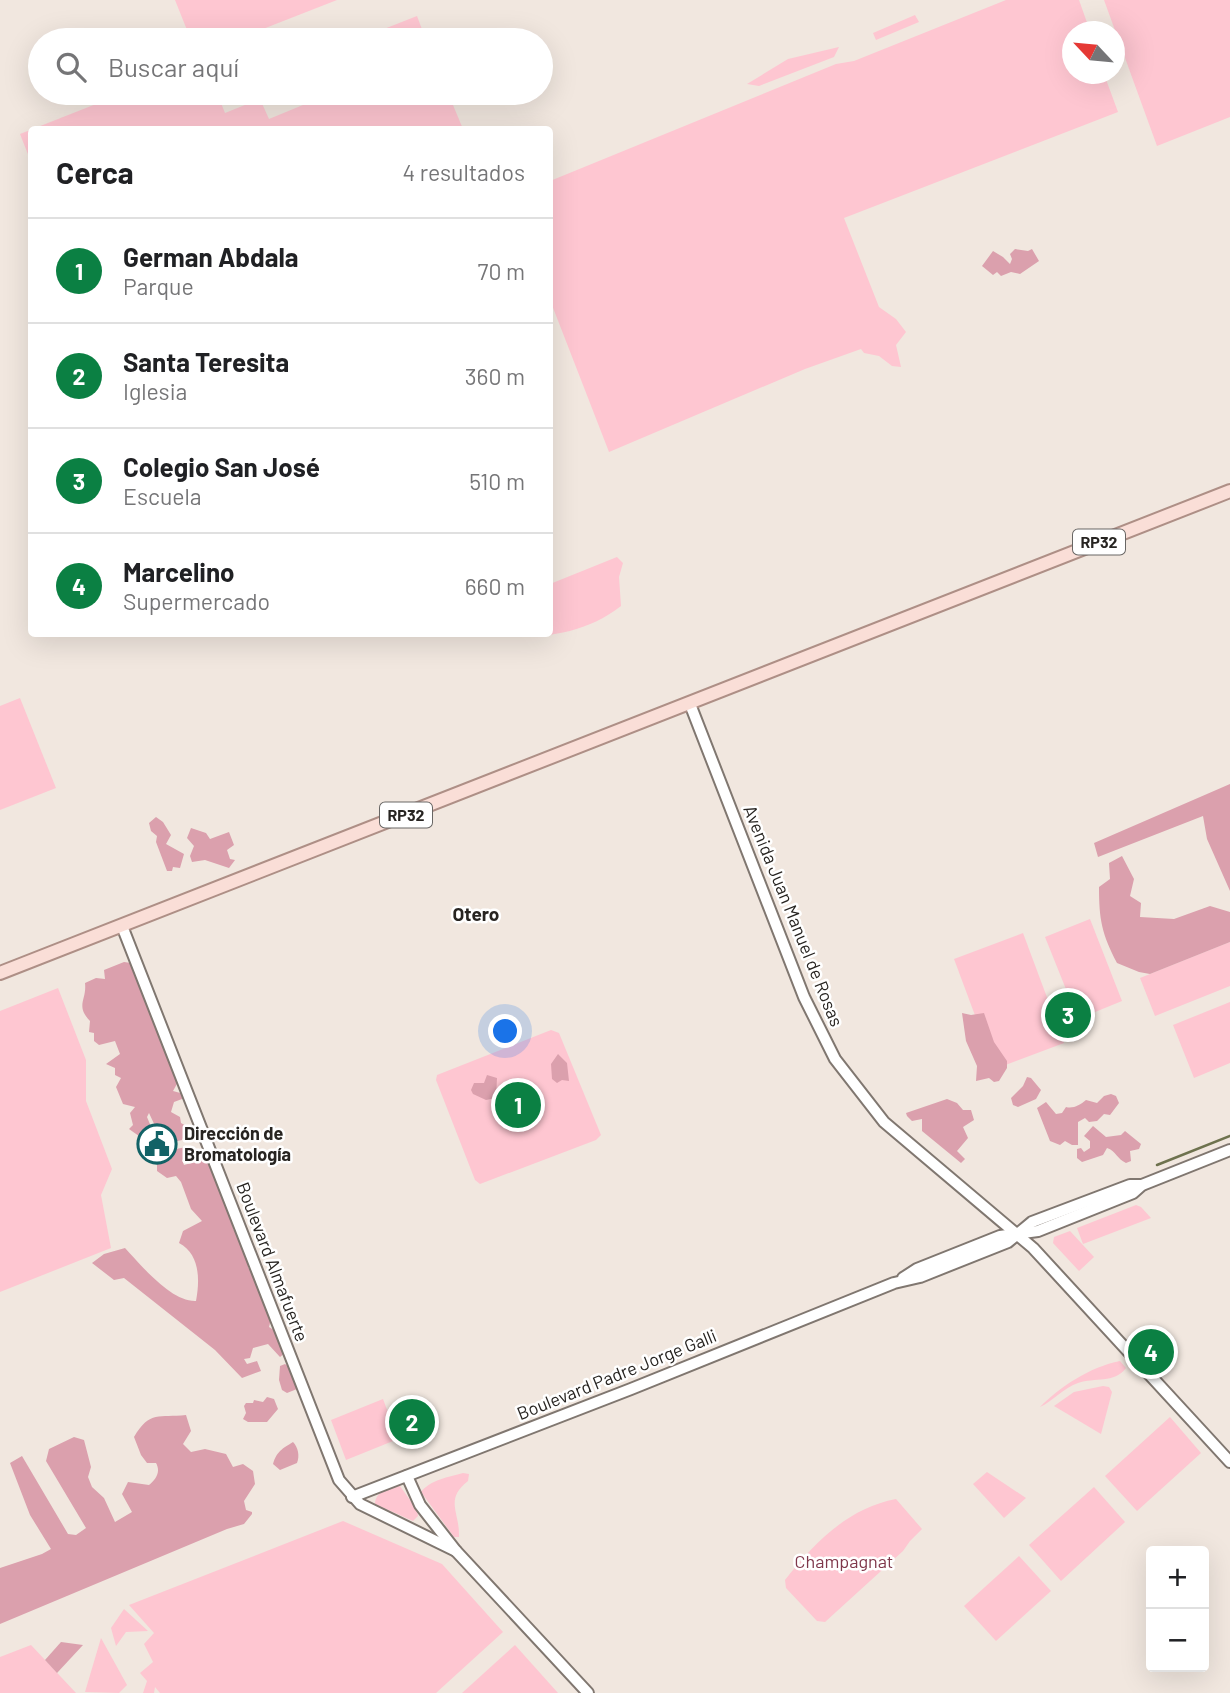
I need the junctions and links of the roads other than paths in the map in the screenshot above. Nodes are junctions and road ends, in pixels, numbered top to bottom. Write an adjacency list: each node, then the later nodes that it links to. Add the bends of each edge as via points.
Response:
1 (1230, 491): 2 (main road, RP32)
2 (690, 704): 3 (main road, RP32); 6 (main road, Avenida Juan Manuel de Rosas, via 804,997 835,1059 894,1131)
3 (121, 926): 4 (main road, RP32); 9 (main road, Boulevard Almafuerte, via 339,1480)
4 (0, 973)
5 (1230, 1150): 6 (main road, Boulevard Padre Jorge Galli, via 1142,1185 1133,1194 1038,1231)
6 (1018, 1234): 7 (main road, Avenida Juan Manuel de Rosas); 8 (main road, Boulevard Padre Jorge Galli, via 996,1247)
7 (1230, 1462)
8 (407, 1476): 9 (main road, Boulevard Padre Jorge Galli); 10 (main road, Boulevard Almafuerte, via 420,1505)
9 (352, 1497): 10 (main road, Boulevard Almafuerte)
10 (456, 1551): 11 (main road, Boulevard Almafuerte)
11 (588, 1693)

